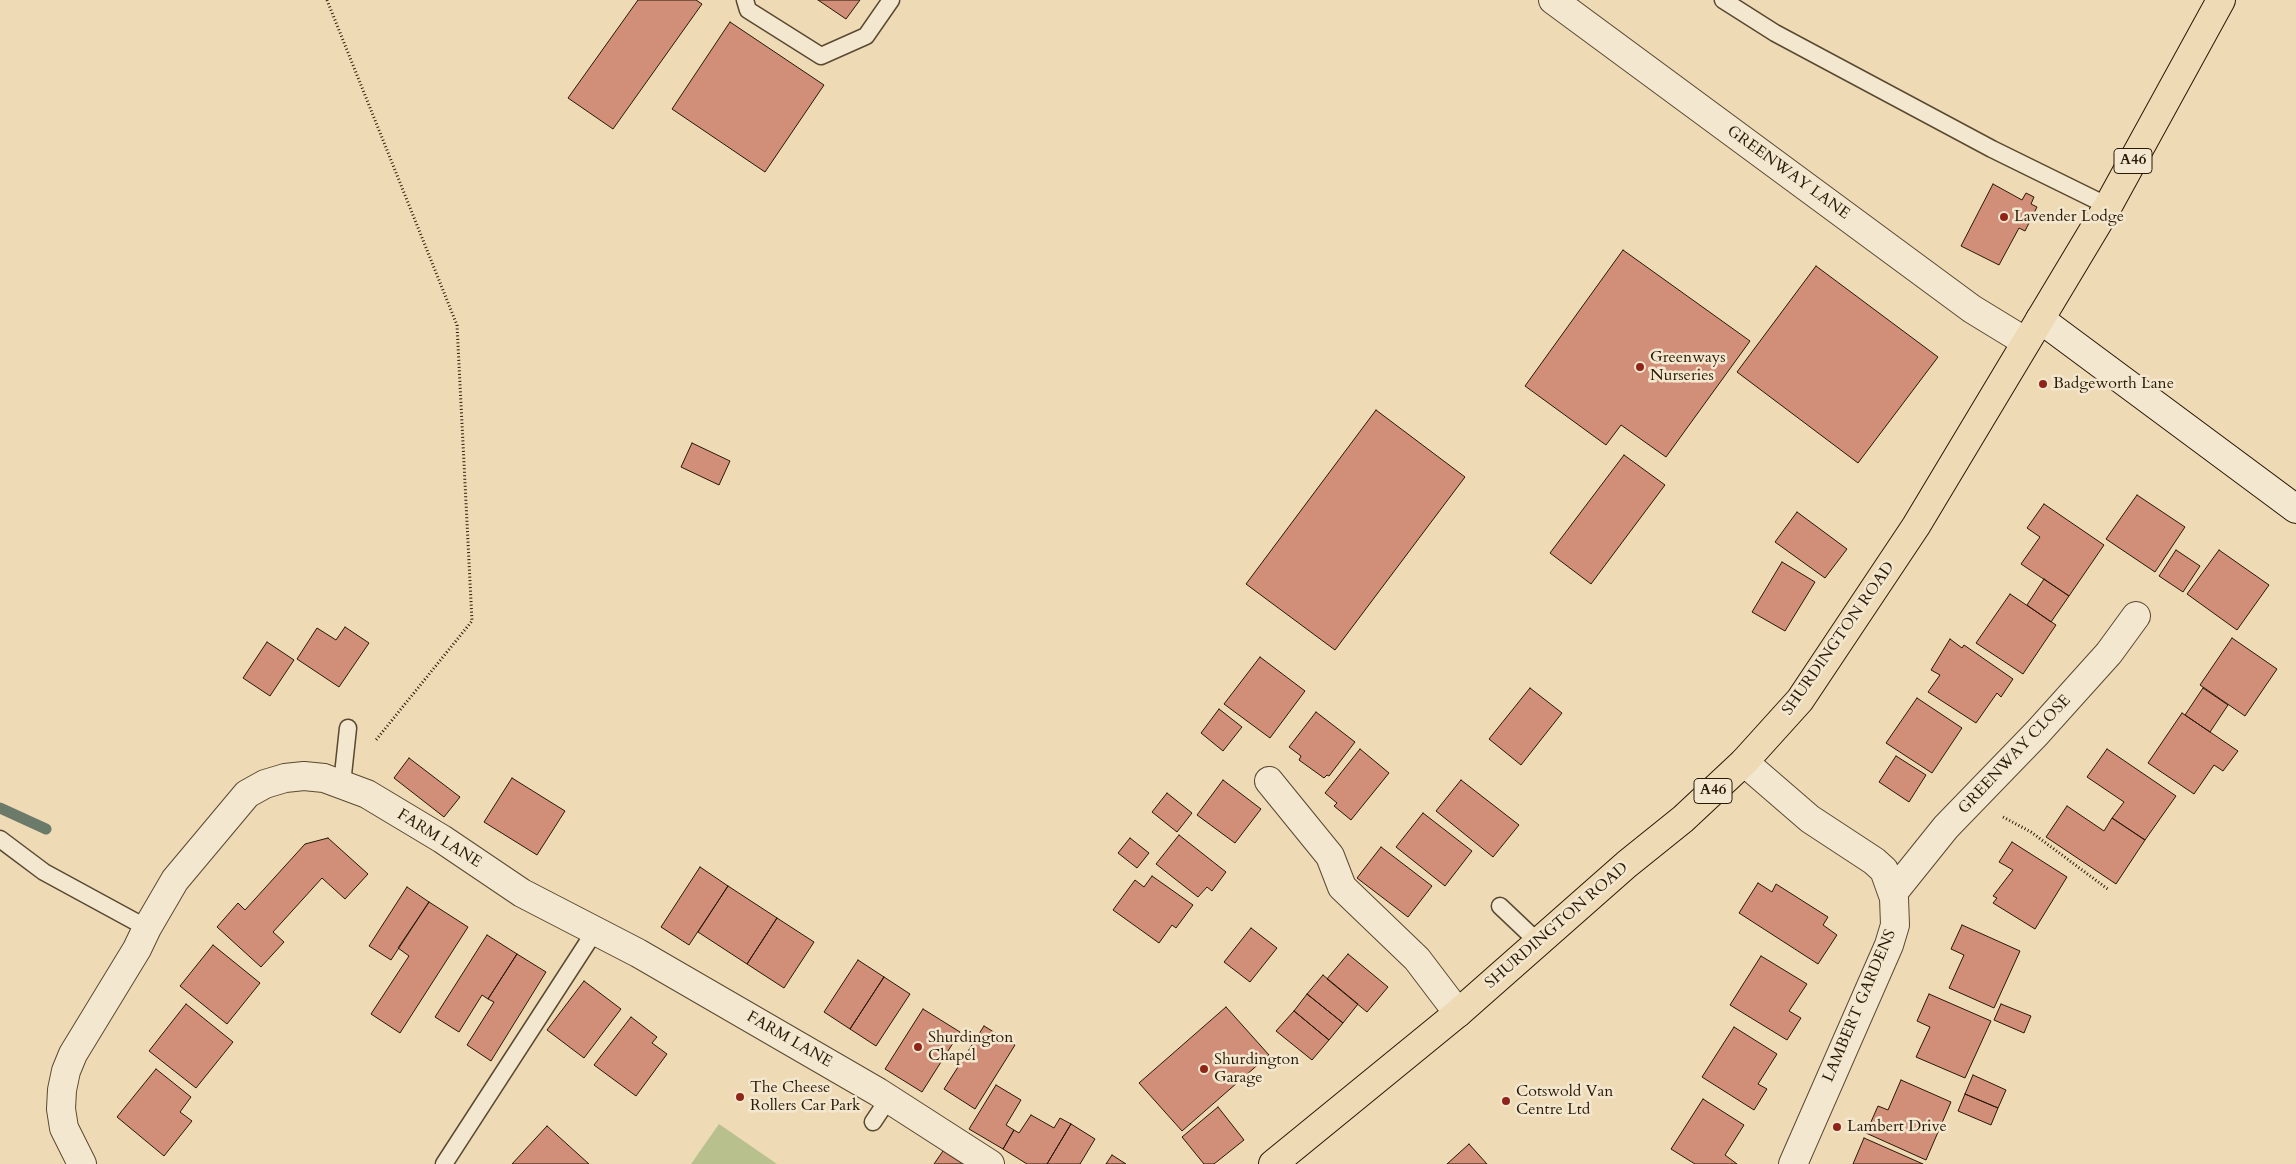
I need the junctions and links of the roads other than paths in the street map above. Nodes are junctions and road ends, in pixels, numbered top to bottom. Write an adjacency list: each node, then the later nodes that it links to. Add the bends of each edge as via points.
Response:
1 (745, 0): 2 (lane, via 748,10 821,56 866,36)
2 (891, 0)
3 (1553, 0): 7 (street, GREENWAY LANE, via 1972,309)
4 (1723, 0): 6 (lane, via 1775,33 1992,149)
5 (2221, 0): 6 (main road, SHURDINGTON ROAD / A46)
6 (2108, 206): 7 (main road, SHURDINGTON ROAD / A46)
7 (2033, 331): 8 (street); 11 (main road, SHURDINGTON ROAD / A46, via 1916,526 1800,700)
8 (2296, 509)
9 (2136, 616): 15 (street, GREENWAY CLOSE, via 2109,653 1946,827)
10 (348, 728): 13 (lane)
11 (1744, 762): 15 (street, LAMBERT GARDENS, via 1810,819 1874,861 1884,870); 19 (main road, SHURDINGTON ROAD / A46, via 1683,819)
12 (1269, 781): 20 (street, via 1330,856 1342,887 1417,959)
13 (342, 784): 17 (street, FARM LANE, via 304,776 265,784 247,794 175,880); 18 (street, FARM LANE, via 367,794 522,893)
14 (0, 839): 17 (lane, via 44,872)
15 (1893, 893): 27 (street, LAMBERT GARDENS, via 1895,925 1888,945)
16 (1500, 906): 19 (lane)
17 (147, 928): 23 (street, FARM LANE, via 66,1071 62,1099 64,1128)
18 (595, 931): 21 (street, FARM LANE); 24 (lane)
19 (1538, 942): 20 (main road, SHURDINGTON ROAD / A46)
20 (1458, 1013): 26 (main road, SHURDINGTON ROAD / A46)
21 (888, 1098): 22 (lane); 25 (street, FARM LANE)
22 (873, 1122)
23 (82, 1164)
24 (444, 1164)
25 (990, 1164)
26 (1273, 1164)
27 (1793, 1164)

